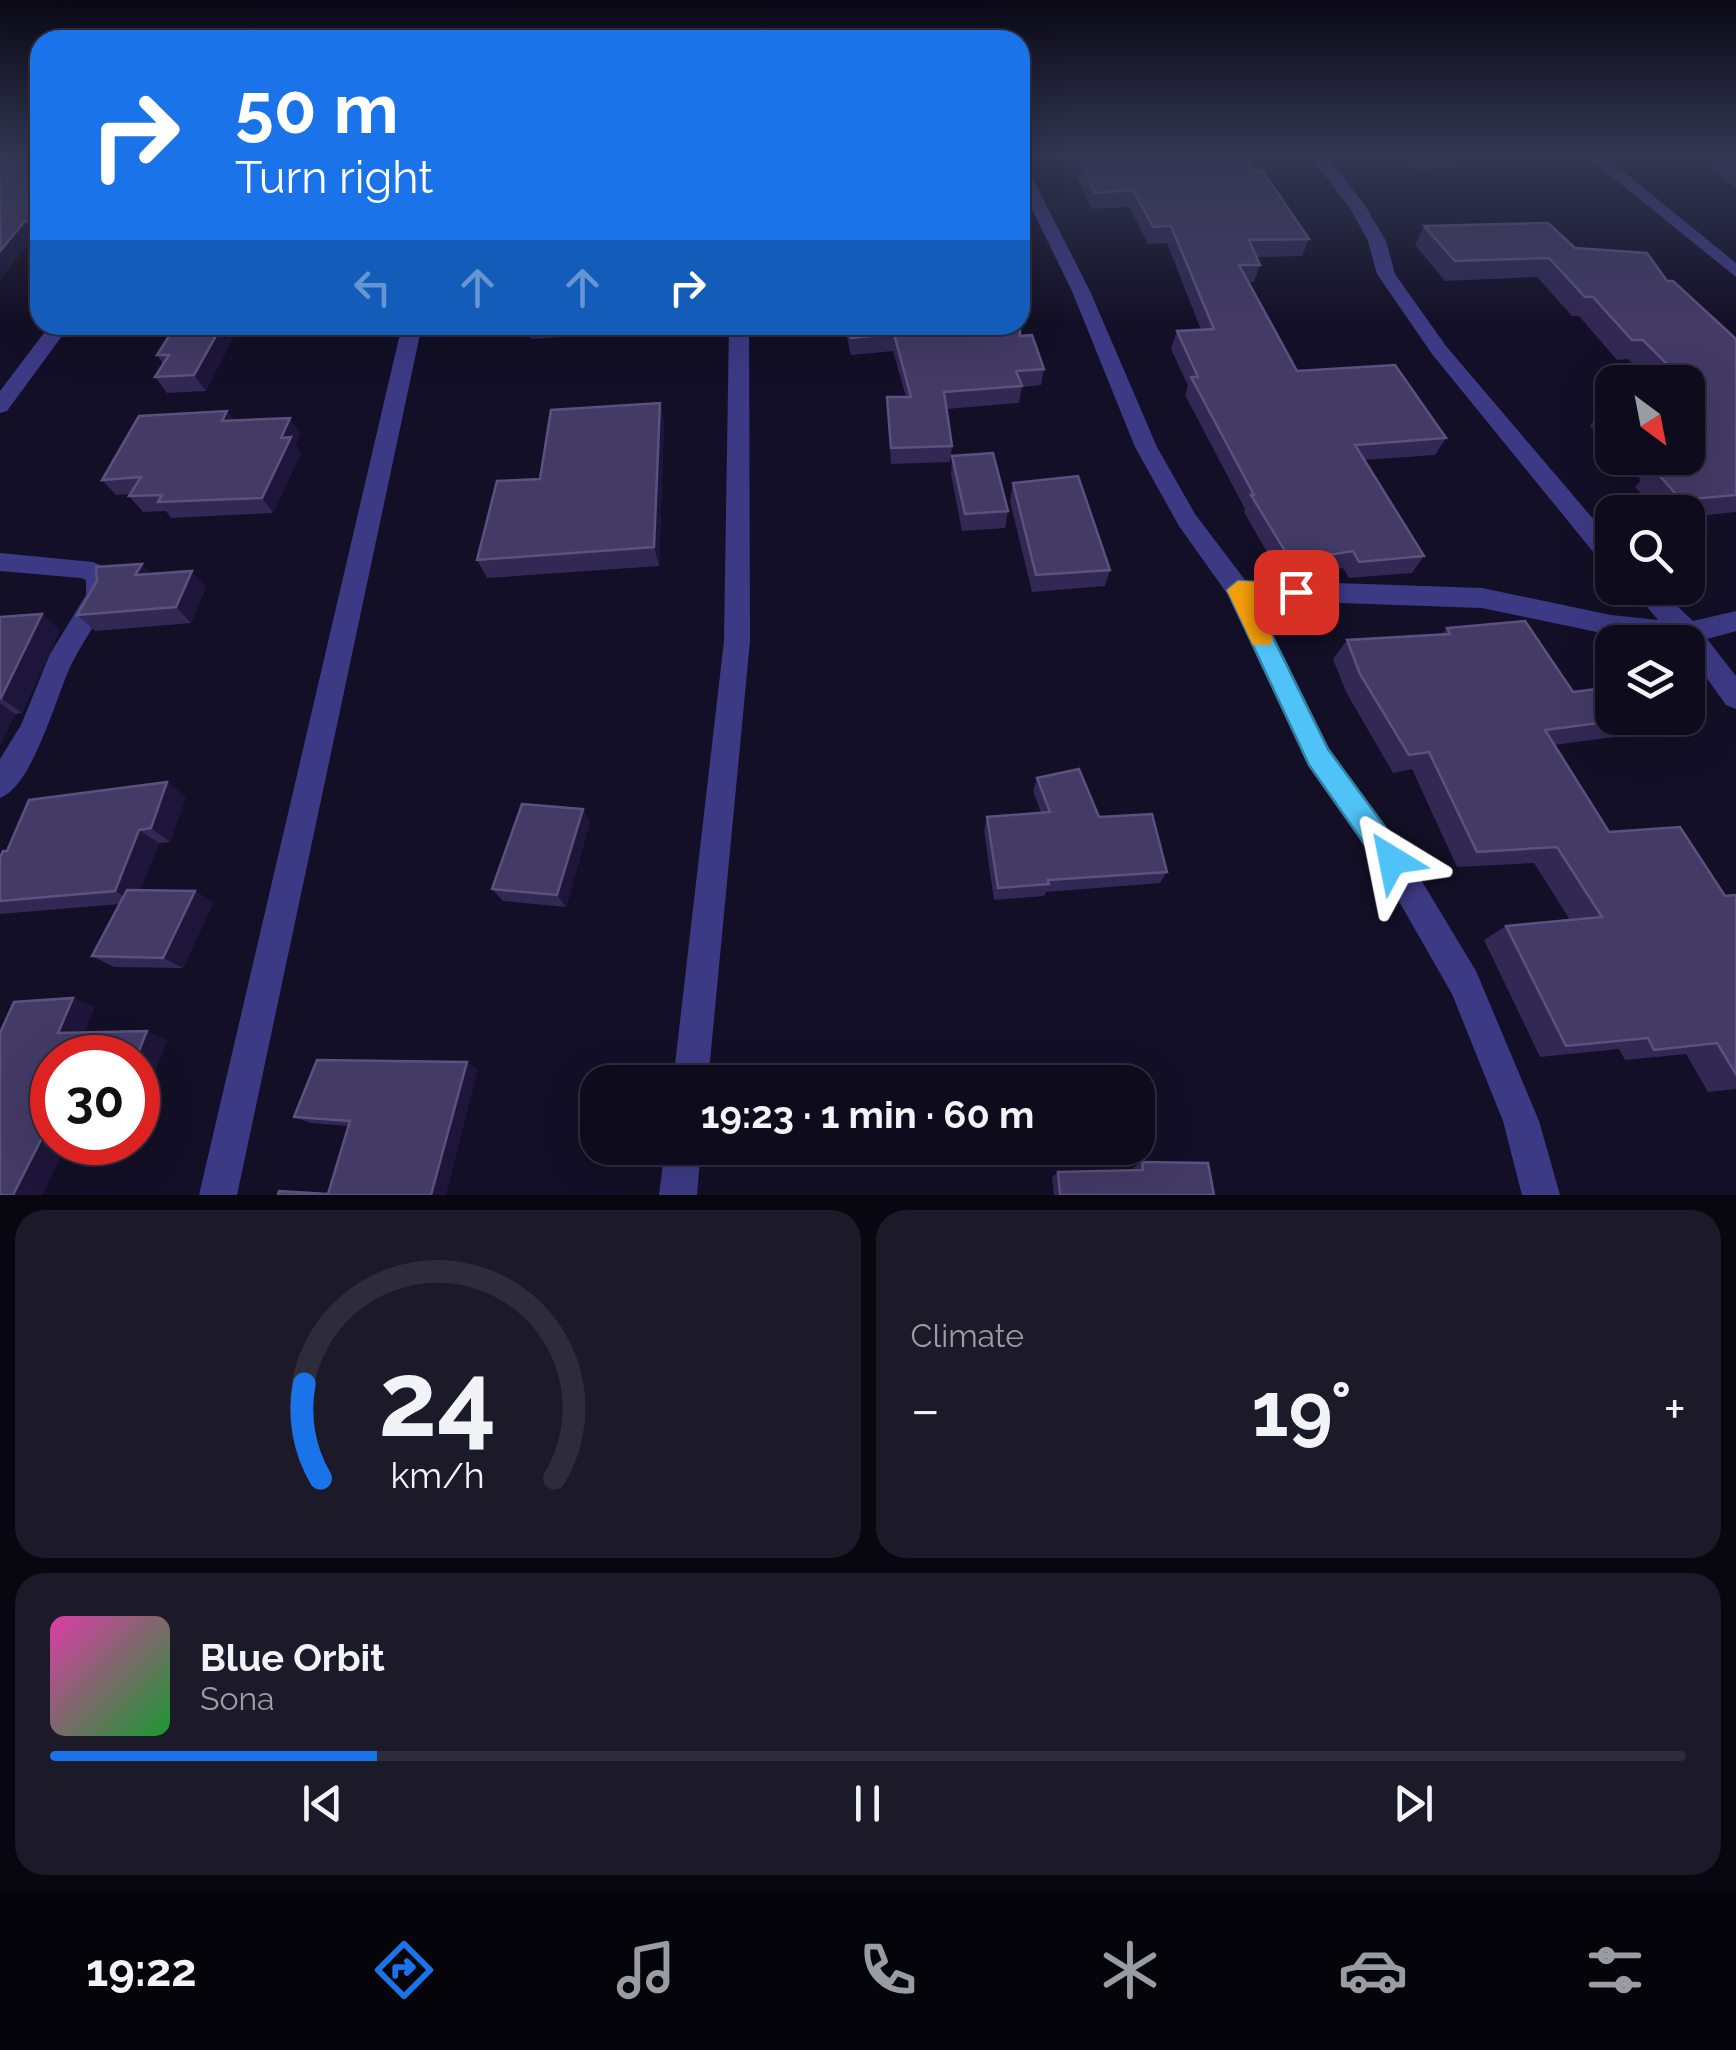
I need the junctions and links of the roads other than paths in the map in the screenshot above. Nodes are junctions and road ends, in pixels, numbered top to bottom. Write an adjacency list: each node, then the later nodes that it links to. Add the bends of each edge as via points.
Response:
1 (1041, 211): 11 (street, via 1146,447 1187,520)
2 (1361, 211): 9 (street, via 1386,274 1439,350)
3 (1662, 211): 4 (street)
4 (1736, 272)
5 (53, 335): 8 (street)
6 (410, 335): 22 (street)
7 (739, 335): 20 (street, via 737,640)
8 (0, 406)
9 (1595, 538)
10 (0, 562): 19 (street, via 84,568 101,584)
11 (1238, 590): 14 (street, via 1482,598); 24 (street, via 1318,757 1392,860 1464,984 1521,1121)
12 (1659, 605): 15 (street)
13 (1736, 621): 16 (street)
14 (1611, 625)
15 (1680, 625)
16 (1705, 629)
17 (1705, 656): 18 (street)
18 (1736, 697)
19 (0, 785)
20 (692, 1065)
21 (681, 1165): 23 (street)
22 (218, 1195)
23 (678, 1195)
24 (1541, 1195)

